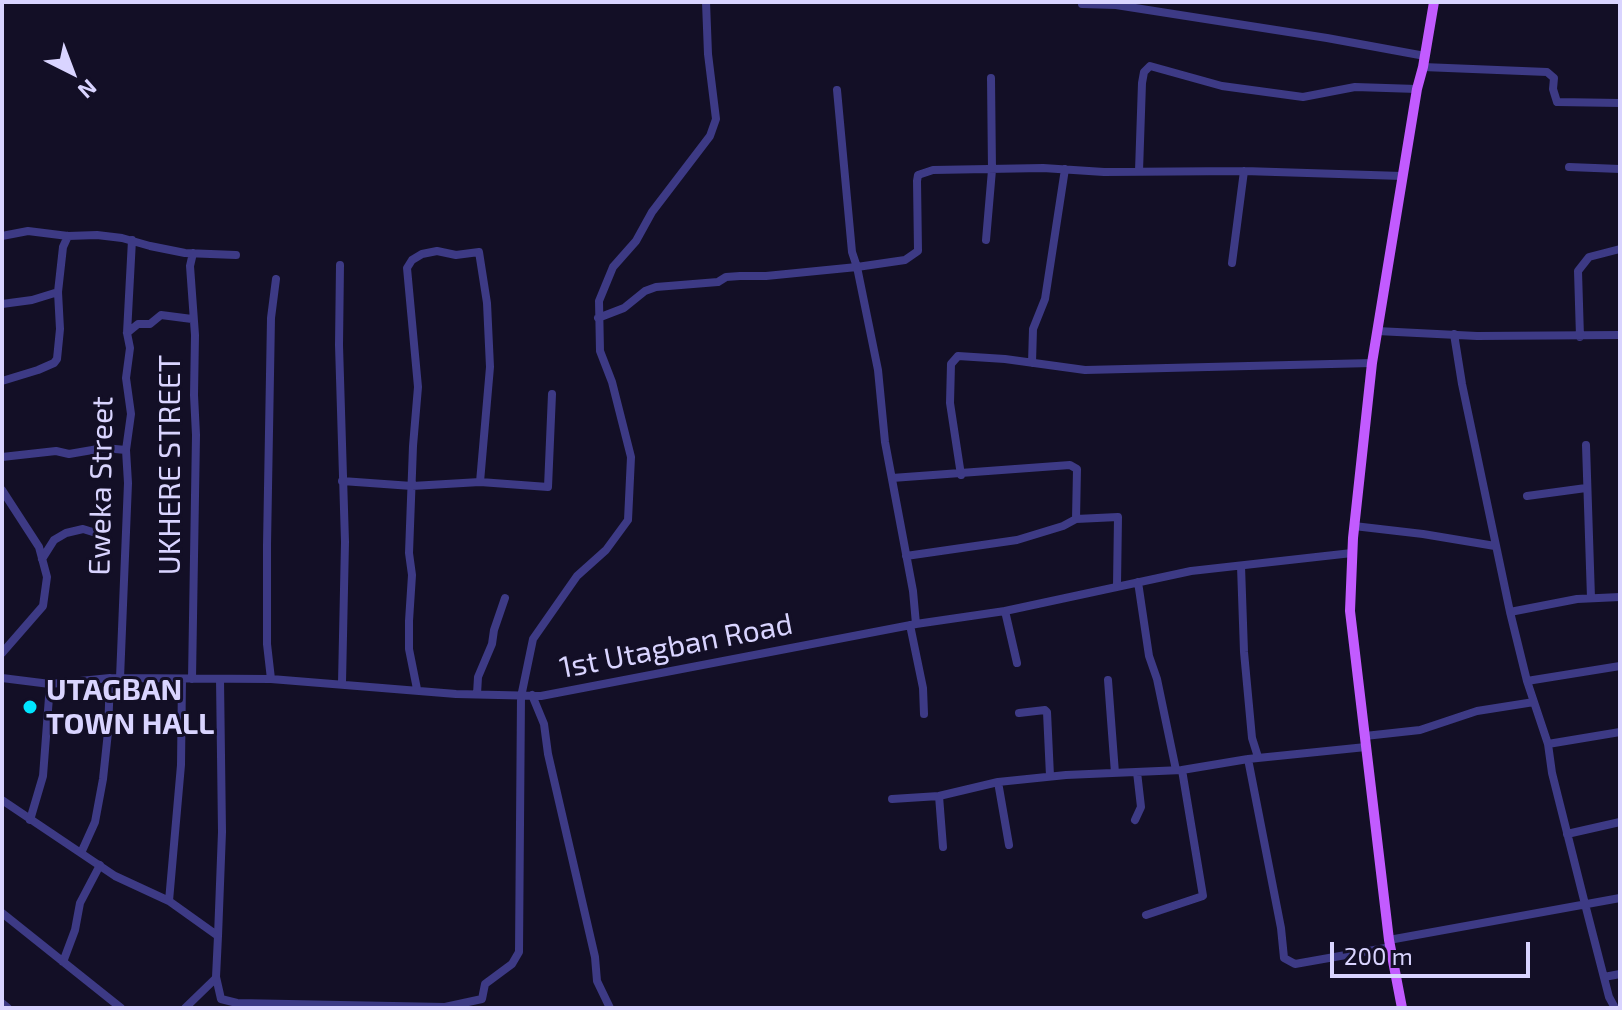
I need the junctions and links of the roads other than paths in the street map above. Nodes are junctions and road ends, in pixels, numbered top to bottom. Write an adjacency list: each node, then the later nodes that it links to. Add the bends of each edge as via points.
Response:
1 (706, 2): 29 (street, via 716,119 710,136 613,267)
2 (1082, 2): 4 (street, via 1327,38)
3 (1434, 2): 4 (main road)
4 (1424, 62): 6 (main road); 8 (street, via 1547,72 1554,78 1557,102)
5 (991, 78): 12 (street)
6 (1417, 89): 13 (street, via 1355,87 1303,97 1222,86 1150,66 1142,83); 15 (main road)
7 (837, 90): 25 (street)
8 (1620, 103)
9 (1569, 167): 11 (street)
10 (1065, 169): 12 (street); 13 (street); 36 (street, via 1045,299 1033,329)
11 (1620, 169)
12 (992, 170): 19 (street); 25 (street, via 918,175 918,251 905,260)
13 (1139, 171): 14 (street)
14 (1244, 171): 15 (street); 23 (street)
15 (1402, 176): 31 (main road)
16 (2, 236): 17 (street, via 28,231)
17 (68, 236): 18 (street); 27 (street)
18 (132, 240): 21 (street); 32 (street, Eweka Street)
19 (986, 240)
20 (1620, 249): 35 (street, via 1589,257 1578,271)
21 (193, 253): 22 (street); 30 (street, UKHERE STREET)
22 (236, 255)
23 (1232, 263)
24 (340, 265): 45 (street)
25 (857, 267): 29 (street, via 656,287); 44 (street)
26 (276, 279): 75 (street, via 267,545)
27 (58, 292): 28 (street); 38 (street, via 60,329 54,363)
28 (2, 304)
29 (598, 318): 83 (street, via 600,351 631,457 628,520 577,576 533,639)
30 (192, 319): 32 (street, via 161,315); 73 (street, UKHERE STREET, via 196,435)
31 (1377, 331): 33 (street); 37 (main road)
32 (127, 333): 41 (street, Eweka Street, via 131,414)
33 (1454, 334): 35 (street); 54 (street)
34 (1620, 335): 35 (street)
35 (1580, 337)
36 (1032, 363): 37 (street, via 1085,370); 43 (street, via 953,359 950,403)
37 (1372, 363): 52 (main road)
38 (2, 381)
39 (552, 394): 46 (street, via 548,487)
40 (1586, 445): 48 (street)
41 (126, 450): 42 (street); 72 (street, Eweka Street)
42 (2, 457)
43 (961, 475): 44 (street); 51 (street, via 1074,466)
44 (892, 478): 56 (street)
45 (342, 481): 47 (street); 78 (street)
46 (480, 482): 47 (street); 47 (street, via 490,367 479,252 437,251 412,260 407,268 418,387)
47 (412, 486): 80 (street, via 409,649)
48 (1586, 488): 50 (street); 63 (street)
49 (3, 495): 57 (street)
50 (1527, 496)
51 (1076, 519): 56 (street, via 1017,540); 60 (street, via 1118,517)
52 (1354, 526): 54 (street); 55 (main road)
53 (96, 533): 57 (street, via 66,533 54,540)
54 (1495, 546): 65 (street)
55 (1352, 553): 58 (street, 1st Utagban Road); 88 (main road, via 1350,611)
56 (906, 556): 66 (street)
57 (42, 559): 67 (street, via 47,577 43,606)
58 (1241, 566): 59 (street, 1st Utagban Road); 90 (street)
59 (1138, 582): 60 (street, 1st Utagban Road); 91 (street, via 1149,656)
60 (1117, 585): 64 (street, 1st Utagban Road)
61 (1620, 597): 63 (street)
62 (505, 598): 81 (street)
63 (1591, 598): 65 (street)
64 (1005, 611): 66 (street, 1st Utagban Road); 68 (street)
65 (1510, 612): 77 (street)
66 (913, 624): 82 (street, 1st Utagban Road); 86 (street)
67 (2, 653)
68 (1017, 663)
69 (1620, 666): 77 (street)
70 (2, 678): 79 (street, 1st Utagban Road)
71 (110, 678): 72 (street, 1st Utagban Road); 79 (street, 1st Utagban Road); 105 (street, via 103,779 95,822)
72 (120, 678): 73 (street, 1st Utagban Road)
73 (187, 679): 74 (street, 1st Utagban Road); 108 (street, UKHERE STREET)
74 (220, 679): 75 (street, 1st Utagban Road); 112 (street)
75 (271, 679): 78 (street, 1st Utagban Road)
76 (1108, 680): 93 (street)
77 (1527, 681): 84 (street)
78 (342, 683): 80 (street, 1st Utagban Road)
79 (50, 684): 99 (street, via 43,776)
80 (417, 689): 81 (street, 1st Utagban Road)
81 (477, 694): 83 (street, 1st Utagban Road)
82 (532, 695): 83 (street, 1st Utagban Road); 125 (street, via 544,724 597,981)
83 (521, 697): 120 (street, via 519,952 485,984 482,999)
84 (1534, 702): 88 (street, via 1477,711); 89 (street)
85 (1019, 713): 94 (street, via 1047,712)
86 (924, 714)
87 (1620, 732): 89 (street)
88 (1365, 742): 90 (street); 113 (main road)
89 (1548, 744): 102 (street)
90 (1253, 758): 91 (street); 113 (street, via 1284,958 1295,964)
91 (1179, 770): 92 (street); 111 (street, via 1203,896)
92 (1137, 772): 93 (street); 100 (street, via 1141,807)
93 (1115, 773): 94 (street)
94 (1050, 776): 95 (street)
95 (998, 782): 96 (street); 103 (street)
96 (939, 796): 97 (street); 104 (street)
97 (892, 799)
98 (2, 800): 99 (street)
99 (30, 820): 105 (street)
100 (1135, 820)
101 (1620, 822): 102 (street)
102 (1567, 834): 109 (street)
103 (1009, 845)
104 (943, 847)
105 (81, 853): 106 (street)
106 (100, 865): 108 (street); 114 (street, via 80,903)
107 (1620, 898): 109 (street)
108 (169, 901): 112 (street)
109 (1585, 904): 113 (street); 117 (street)
110 (2, 913): 114 (street)
111 (1146, 915)
112 (218, 936): 116 (street)
113 (1390, 943): 126 (main road)
114 (63, 962): 122 (street)
115 (1620, 974): 117 (street)
116 (216, 977): 118 (street); 123 (street)
117 (1604, 977): 127 (street)
118 (221, 999): 120 (street); 124 (street)
119 (2, 1003): 121 (street)
120 (452, 1006)
121 (8, 1008)
122 (121, 1008)
123 (185, 1008)
124 (231, 1008)
125 (610, 1008)
126 (1402, 1008)
127 (1615, 1008)

